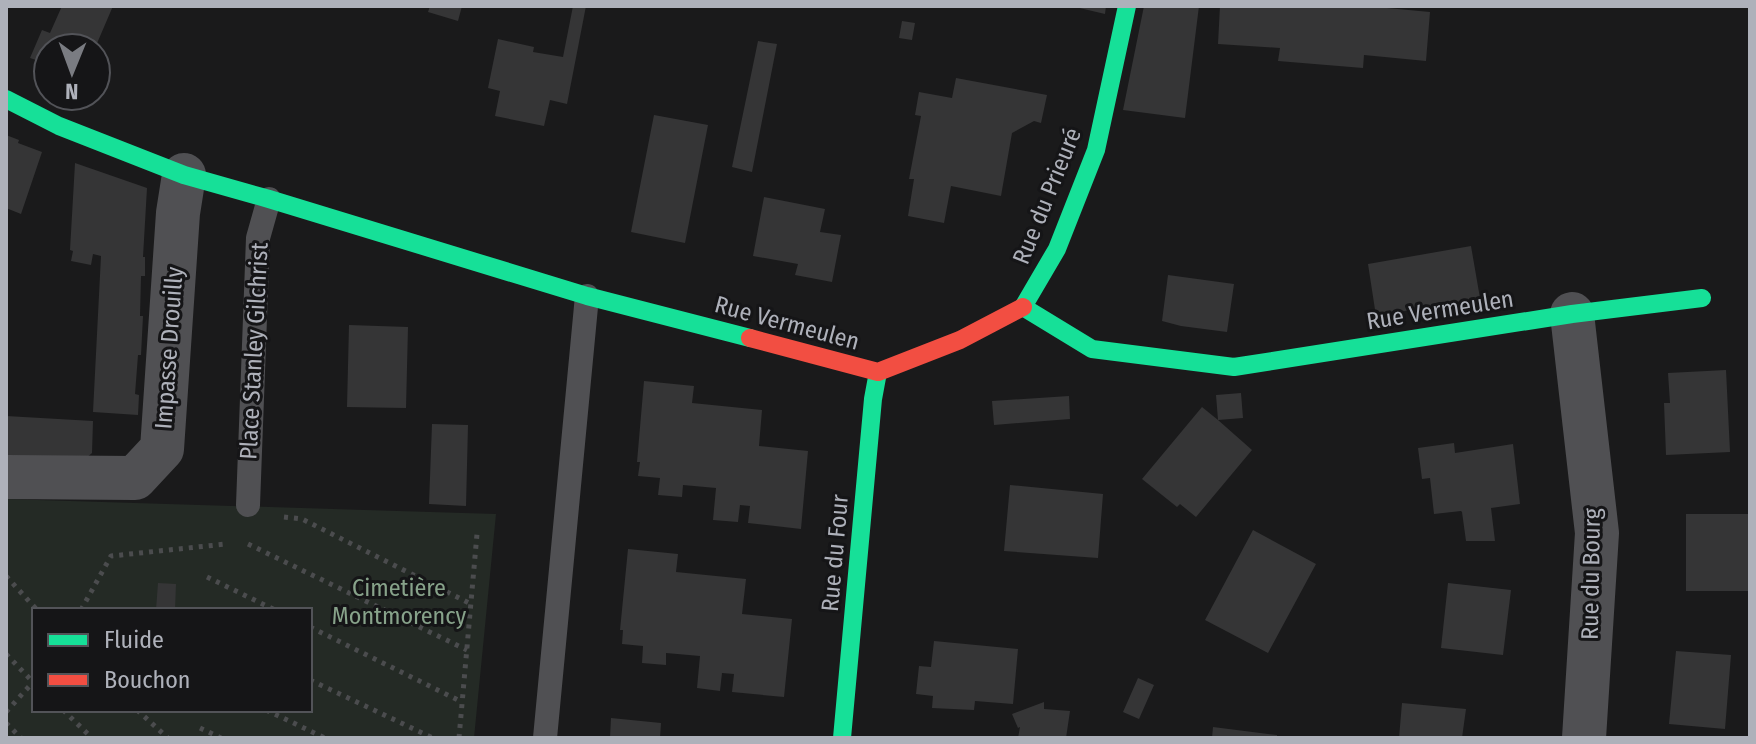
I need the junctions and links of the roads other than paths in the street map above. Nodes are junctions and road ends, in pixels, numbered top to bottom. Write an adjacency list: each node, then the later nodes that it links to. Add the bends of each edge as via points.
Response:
1 (1127, 6): 7 (street, Rue du Prieuré, via 1096,150 1057,249)
2 (6, 99): 3 (street, Rue Vermeulen, via 59,126)
3 (184, 175): 4 (street, Rue Vermeulen); 10 (street, Impasse Drouilly, via 162,449 135,478)
4 (269, 199): 5 (street, Rue Vermeulen); 11 (lane, Place Stanley Gilchrist, via 258,238)
5 (587, 296): 9 (street, Rue Vermeulen); 12 (lane)
6 (1702, 298): 8 (street, Rue Vermeulen)
7 (1023, 307): 8 (street, Rue Vermeulen, via 1092,349 1234,367); 9 (street, Rue Vermeulen, via 960,340)
8 (1572, 314): 14 (street, Rue du Bourg, via 1597,533)
9 (878, 372): 13 (street, Rue du Four)
10 (6, 477)
11 (248, 505)
12 (545, 738)
13 (842, 738)
14 (1584, 738)

